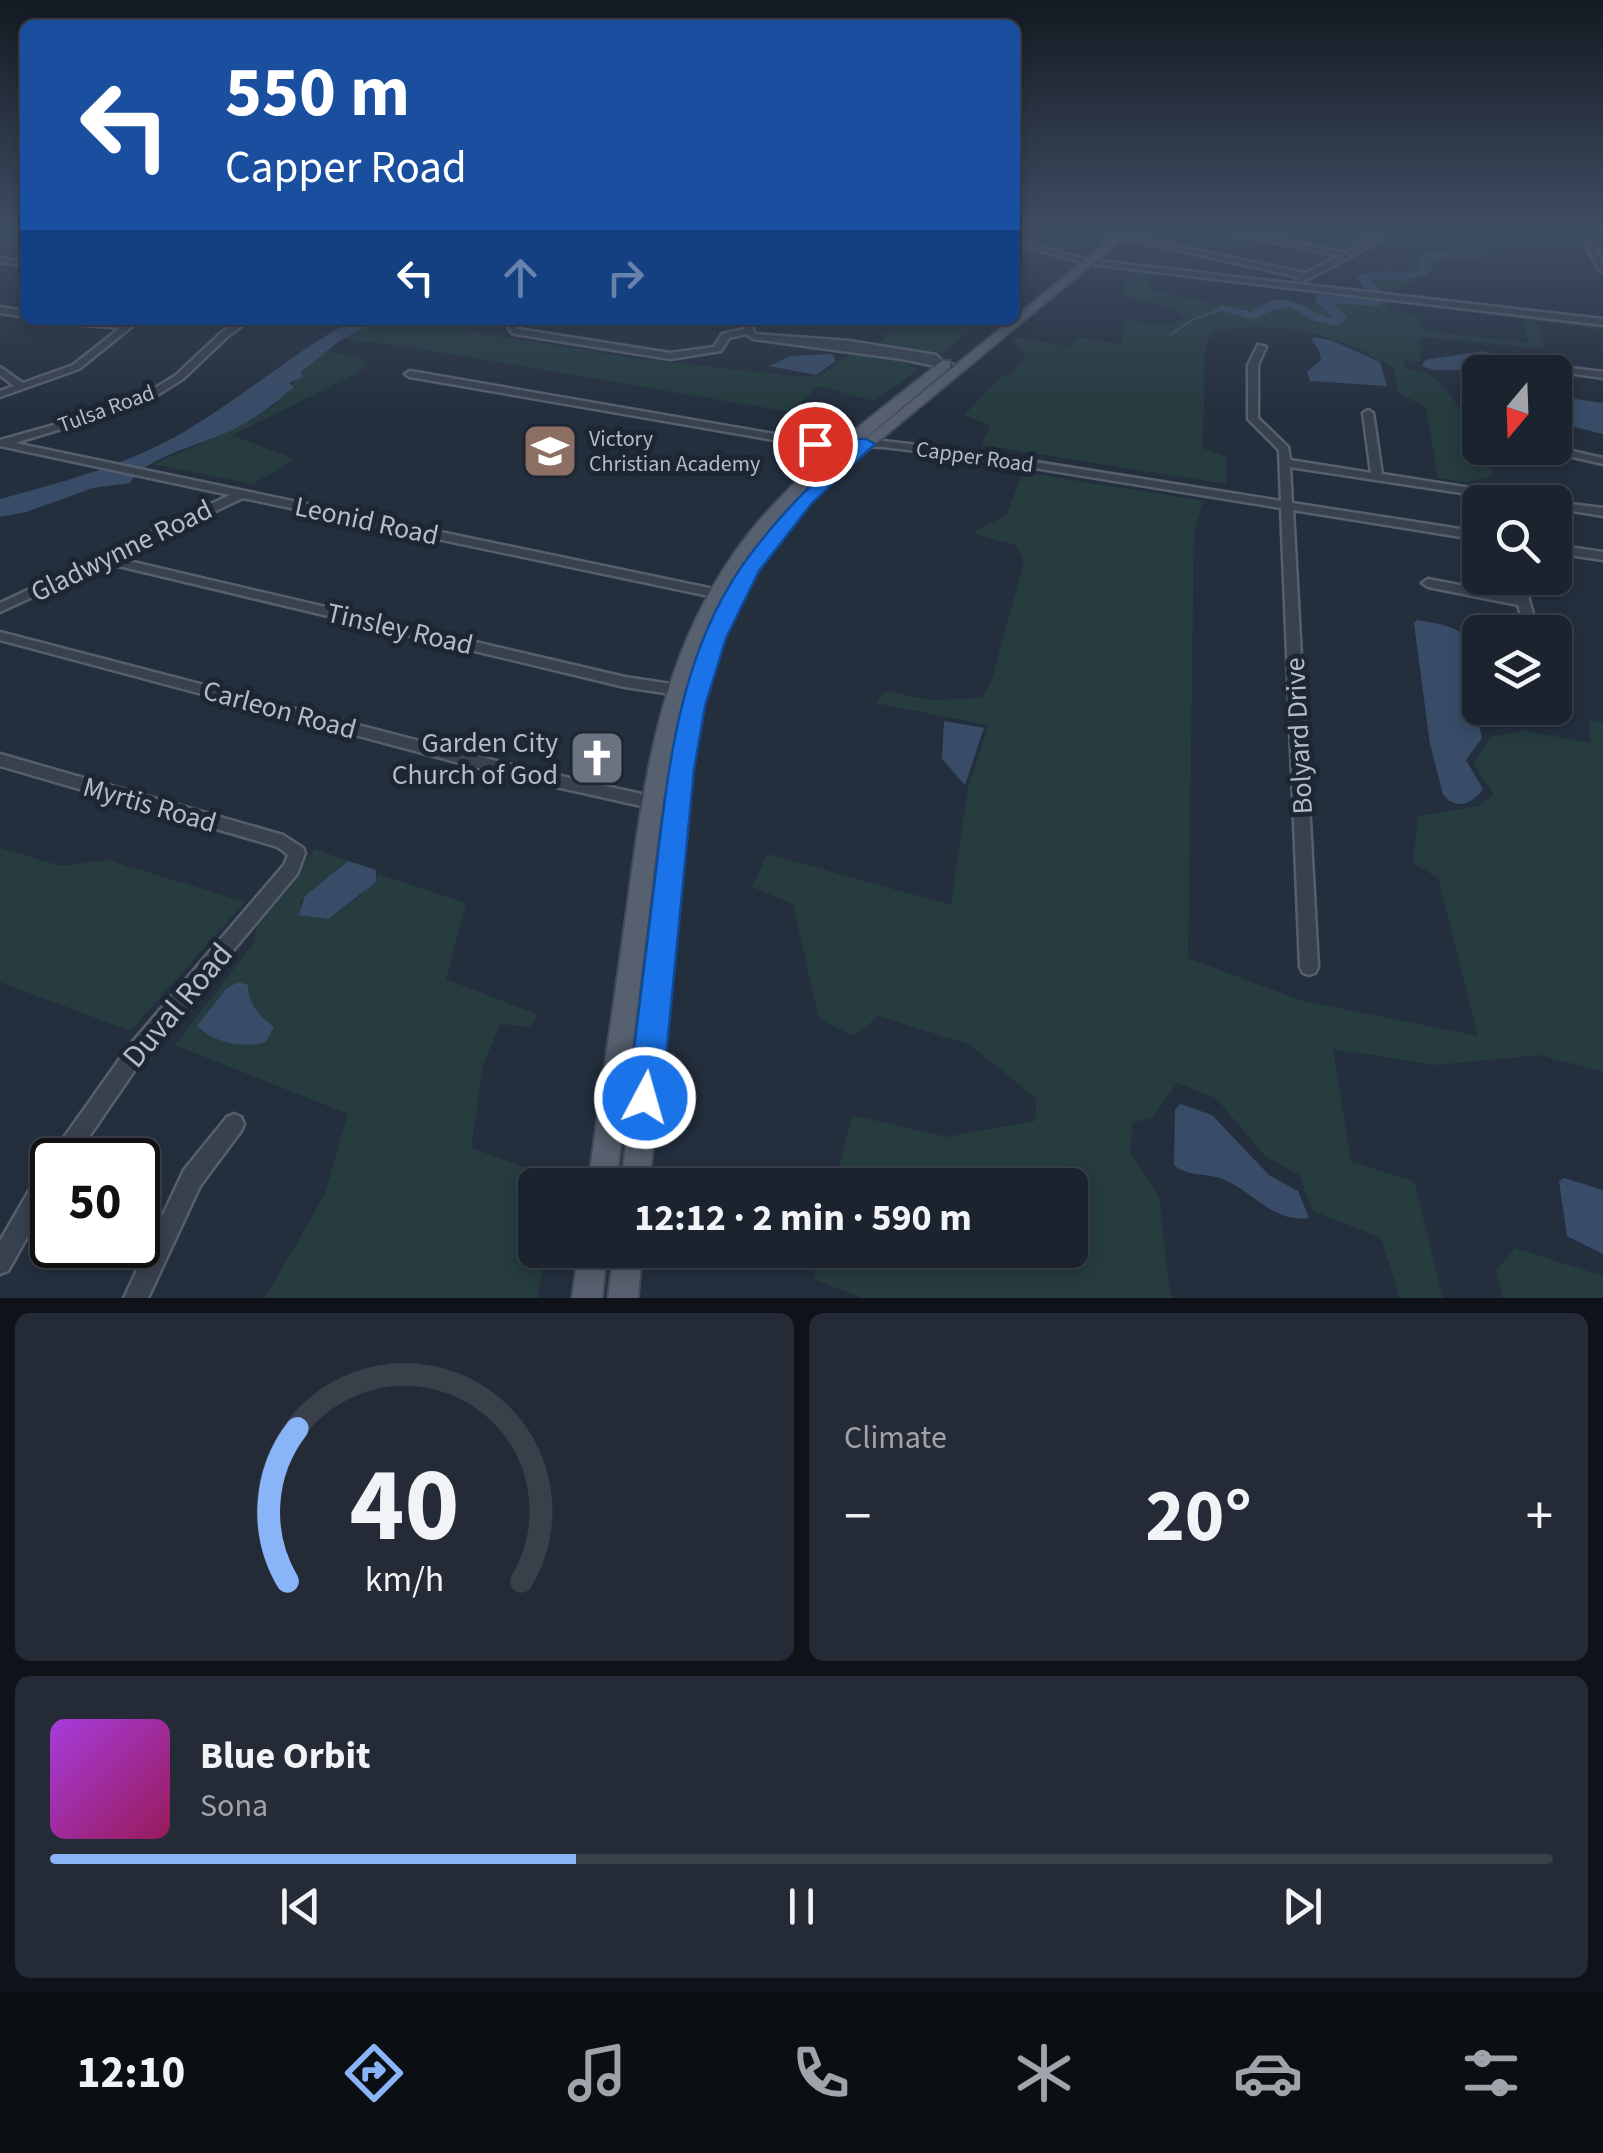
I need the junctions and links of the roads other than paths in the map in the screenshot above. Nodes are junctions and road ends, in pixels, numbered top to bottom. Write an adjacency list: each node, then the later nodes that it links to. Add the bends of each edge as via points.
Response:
1 (1042, 291): 3 (main road)
2 (1324, 291): 4 (street)
3 (1021, 308)
4 (1603, 322)
5 (130, 325): 17 (street, via 87,360)
6 (238, 325): 20 (street, Tulsa Road, via 157,391)
7 (511, 325): 10 (street, via 515,331 670,356 718,349 730,332)
8 (994, 325): 12 (main road)
9 (999, 325): 12 (main road)
10 (750, 329): 12 (street)
11 (1261, 348): 25 (street, via 1253,365 1253,418 1281,444)
12 (948, 365): 21 (main road); 22 (main road)
13 (0, 370): 17 (street)
14 (1572, 371): 16 (street)
15 (410, 374): 21 (street, Capper Road)
16 (1603, 375)
17 (21, 386): 18 (street)
18 (0, 394)
19 (1368, 413): 26 (street)
20 (2, 443): 28 (street, Leonid Road)
21 (846, 444): 22 (street, Capper Road); 37 (main road, via 763,523)
22 (866, 444): 29 (street, Capper Road); 39 (main road, via 790,514)
23 (1572, 454): 24 (street)
24 (1603, 461)
25 (1284, 463): 26 (street); 29 (street, Bolyard Drive)
26 (1377, 477): 27 (street)
27 (1462, 490)
28 (241, 493): 35 (street, Gladwynne Road); 37 (street, Leonid Road)
29 (1287, 505): 32 (street, Capper Road); 48 (street, Bolyard Drive)
30 (1572, 507): 31 (street)
31 (1603, 512)
32 (1462, 533)
33 (1572, 551): 34 (street)
34 (1603, 556)
35 (104, 559): 41 (street, Gladwynne Road); 44 (street, Tinsley Road)
36 (1428, 583): 40 (street)
37 (714, 593): 39 (street, Leonid Road); 44 (main road)
38 (1522, 595): 40 (street)
39 (734, 597): 44 (main road)
40 (1524, 602): 42 (street)
41 (0, 608)
42 (1527, 615)
43 (0, 636): 46 (street, Carleon Road)
44 (686, 692): 46 (main road)
45 (0, 760): 47 (street, Myrtis Road, via 283,842)
46 (664, 806): 51 (main road); 52 (main road)
47 (296, 853): 50 (street, Duval Road, via 292,868 112,1082)
48 (1309, 967)
49 (234, 1124): 57 (street, via 192,1178)
50 (75, 1138)
51 (605, 1168)
52 (636, 1168)
53 (30, 1212): 54 (street)
54 (0, 1264)
55 (591, 1268): 58 (main road)
56 (626, 1268): 59 (main road)
57 (136, 1298)
58 (587, 1298)
59 (623, 1298)

